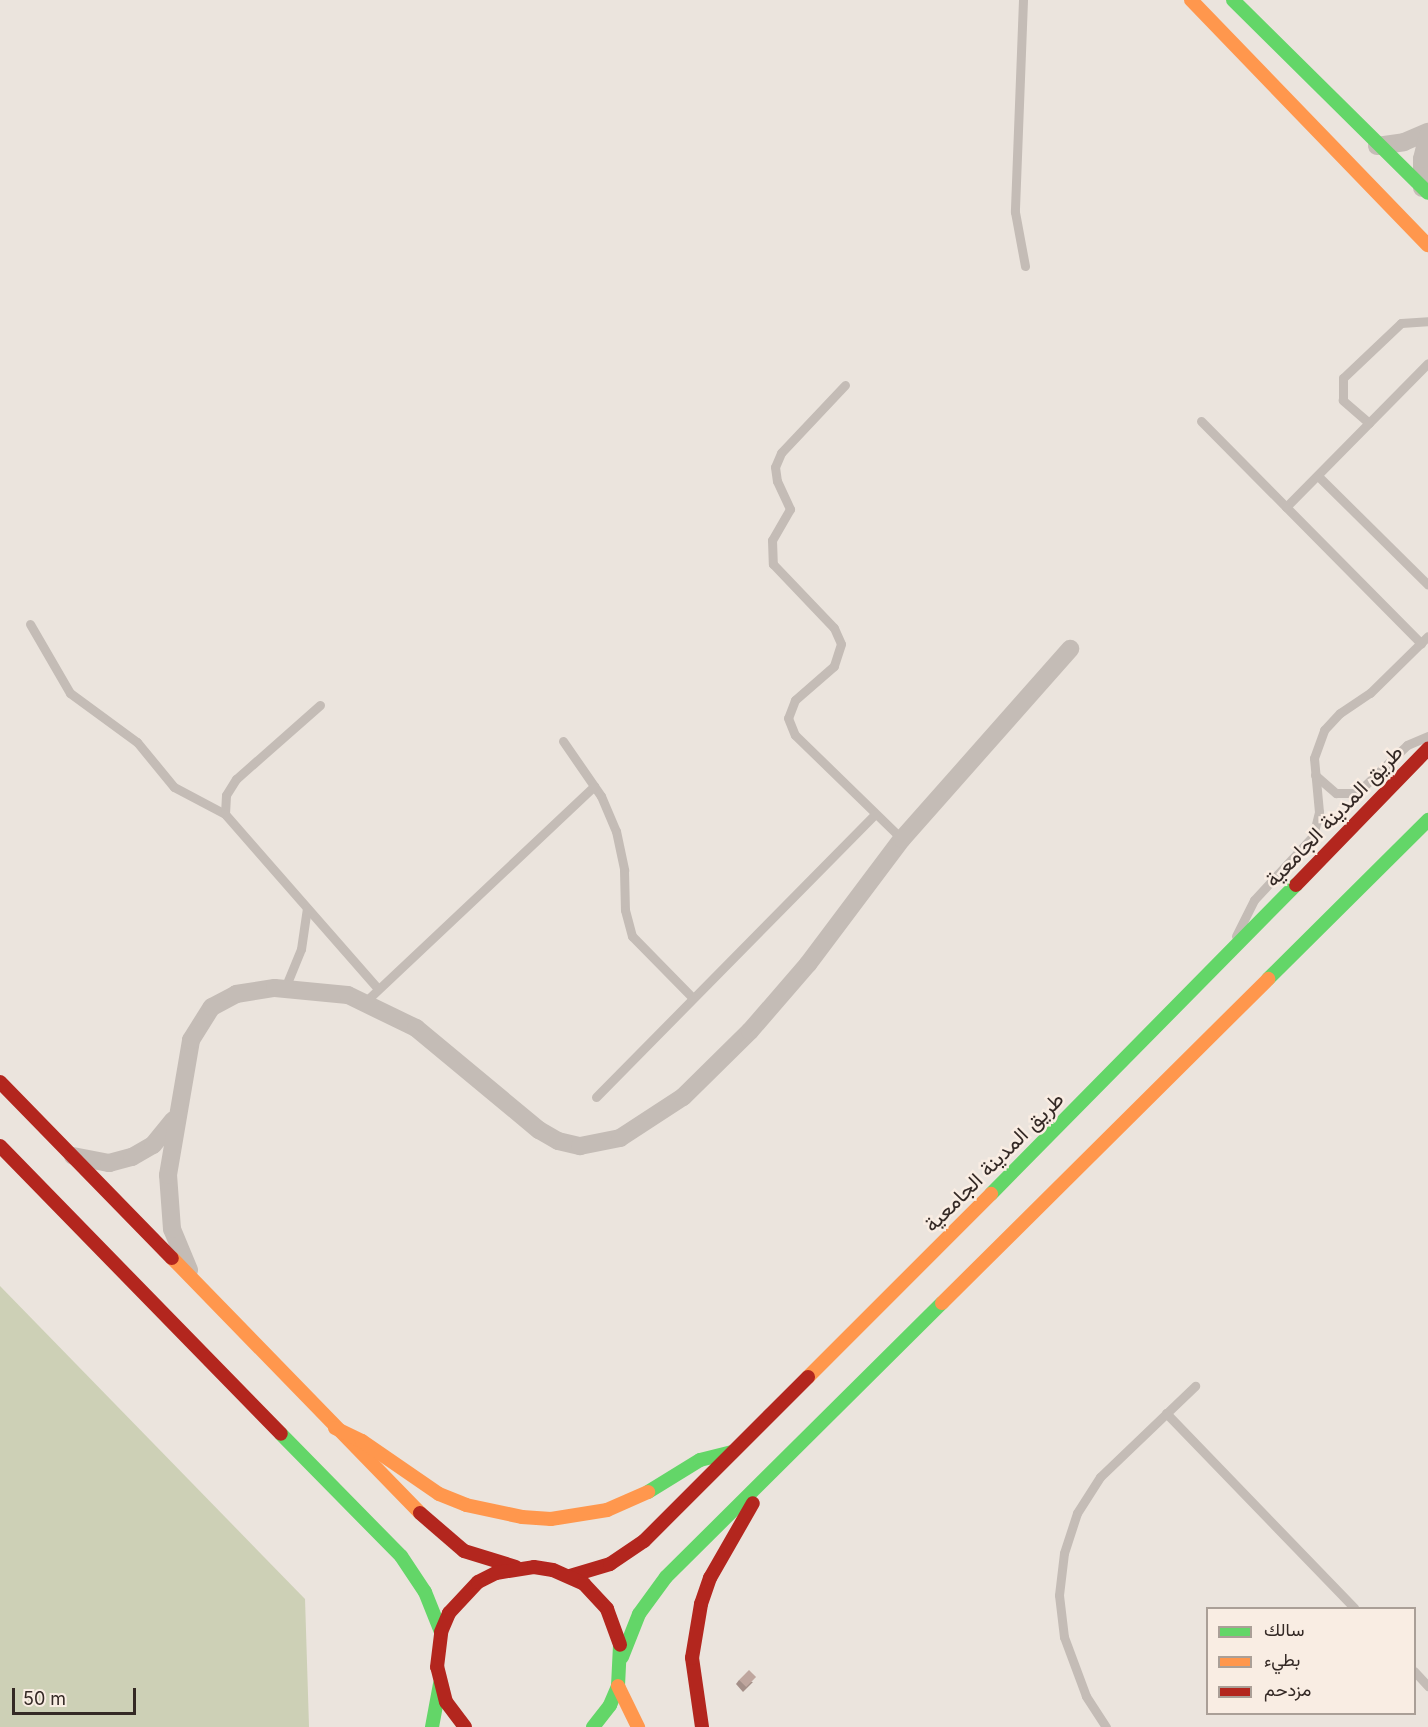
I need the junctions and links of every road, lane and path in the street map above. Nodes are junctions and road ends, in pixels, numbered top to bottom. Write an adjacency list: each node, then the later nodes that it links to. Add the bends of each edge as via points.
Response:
1 (1023, 0): 8 (lane, via 1015,212)
2 (1191, 0): 7 (main road)
3 (1233, 0): 5 (main road)
4 (1428, 134): 5 (street); 6 (street, via 1422,159)
5 (1377, 146): 6 (main road)
6 (1425, 190)
7 (1428, 245)
8 (1025, 266)
9 (1428, 321): 13 (lane, via 1401,323 1343,378 1343,400)
10 (1428, 363): 13 (lane)
11 (845, 385): 27 (lane, via 777,459 775,474 790,509 772,540 771,556 776,570 834,628 841,644 834,666 792,706 789,725)
12 (1201, 421): 15 (lane)
13 (1369, 423): 14 (lane)
14 (1319, 477): 15 (lane); 16 (lane)
15 (1286, 507): 18 (lane)
16 (1428, 585)
17 (30, 624): 26 (lane, via 70,693 137,742 174,787)
18 (1424, 639): 24 (lane, via 1370,693 1327,726 1316,748)
19 (1070, 649): 29 (street)
20 (320, 705): 26 (lane, via 236,779 226,795)
21 (1428, 736): 24 (lane, via 1407,745 1357,793 1336,794)
22 (563, 741): 25 (lane)
23 (1428, 749): 31 (main road, طريق المدينة الجامعية)
24 (1315, 775): 31 (lane, via 1319,812 1313,836 1246,911)
25 (594, 786): 33 (lane); 34 (lane, via 616,831 624,870 626,919 632,936)
26 (225, 814): 30 (lane)
27 (875, 814): 29 (lane); 34 (lane)
28 (1428, 820): 45 (main road)
29 (902, 839): 33 (street, via 808,964 750,1031 649,1123 600,1145 558,1141 539,1130)
30 (307, 908): 32 (lane, via 301,949); 33 (lane)
31 (1234, 950): 44 (main road, طريق المدينة الجامعية)
32 (285, 988): 33 (street); 37 (street, via 236,994 203,1016 191,1040)
33 (371, 995)
34 (693, 998): 36 (lane)
35 (0, 1082): 39 (main road)
36 (596, 1098)
37 (176, 1116): 39 (street, via 153,1145 132,1157 96,1162); 40 (street, via 168,1175 170,1215 177,1243)
38 (0, 1146): 49 (main road, via 401,1556 425,1592)
39 (73, 1156): 40 (main road)
40 (198, 1287): 43 (main road)
41 (1196, 1386): 42 (lane)
42 (1166, 1413): 48 (lane); 60 (lane, via 1100,1477 1077,1513 1064,1553 1059,1595 1065,1637 1086,1696)
43 (335, 1428): 44 (main road, via 362,1441 439,1494 484,1510 551,1519 607,1510 658,1488 700,1460); 46 (main road, via 448,1540 480,1559)
44 (734, 1452): 47 (main road, طريق المدينة الجامعية, via 633,1550 610,1564)
45 (757, 1487): 50 (main road, via 656,1589 632,1628); 59 (main road, via 750,1510 710,1578 699,1613 692,1658)
46 (516, 1568): 47 (main road, via 543,1568); 49 (main road, via 478,1582 449,1612)
47 (570, 1576): 50 (main road, via 597,1596 607,1609 615,1624)
48 (1353, 1607)
49 (441, 1632): 52 (main road, via 437,1649)
50 (622, 1657): 53 (main road)
51 (1416, 1673): 54 (lane)
52 (440, 1684): 55 (main road); 56 (main road, via 446,1702)
53 (618, 1686): 57 (main road, via 610,1706); 58 (main road)
54 (1428, 1686)
55 (432, 1727)
56 (465, 1727)
57 (593, 1727)
58 (638, 1727)
59 (702, 1727)
60 (1106, 1727)

